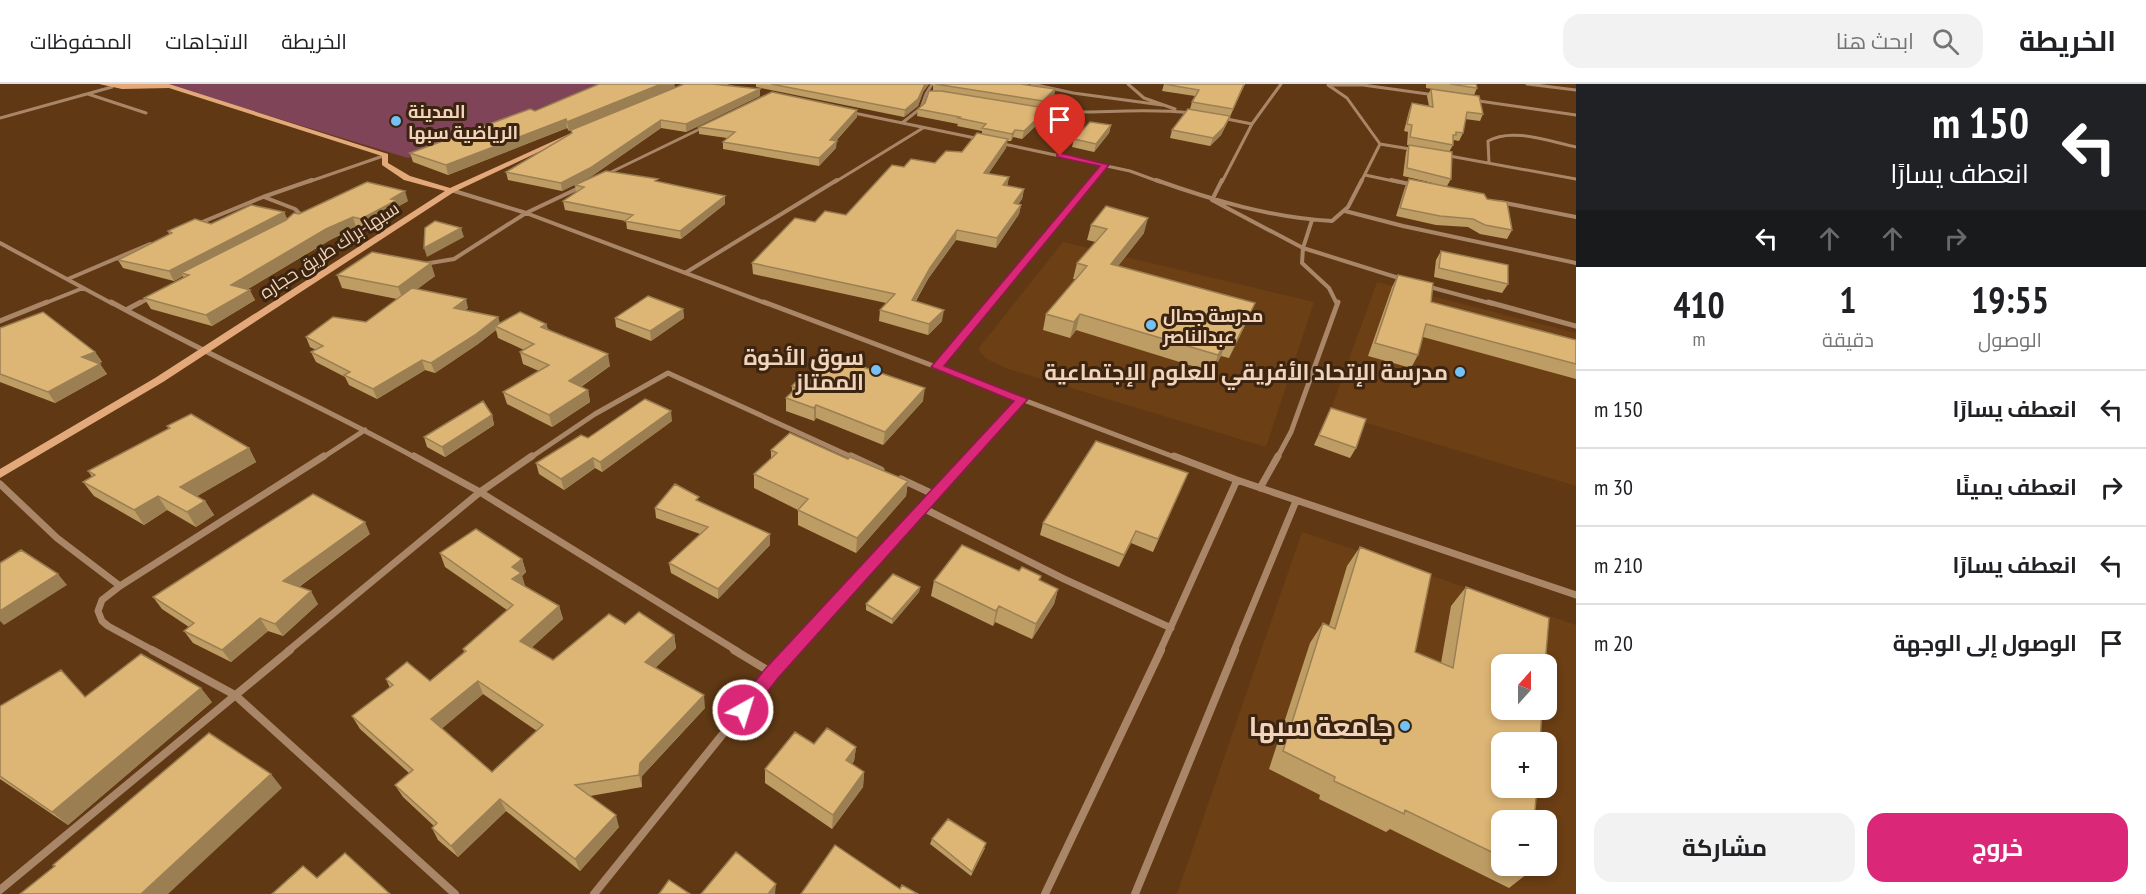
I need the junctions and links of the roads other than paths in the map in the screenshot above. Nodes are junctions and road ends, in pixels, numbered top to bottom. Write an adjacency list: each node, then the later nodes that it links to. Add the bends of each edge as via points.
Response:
1 (102, 84): 10 (main road)
2 (721, 84): 11 (street)
3 (932, 84): 15 (street)
4 (1032, 84): 19 (street)
5 (1128, 84): 19 (street, via 1144,98)
6 (1281, 84): 29 (street)
7 (1327, 84): 13 (street); 35 (street, via 1347,98)
8 (1416, 84): 13 (street)
9 (1527, 84): 12 (street)
10 (112, 87): 14 (street); 39 (main road, via 169,86)
11 (741, 88)
12 (1576, 90)
13 (1417, 93): 17 (street)
14 (87, 94): 23 (street); 27 (street)
15 (926, 94): 16 (street); 28 (street, via 921,108)
16 (941, 94)
17 (1440, 96)
18 (1462, 99): 25 (street)
19 (1162, 105): 22 (street)
20 (1029, 109): 22 (street, via 1082,114)
21 (847, 111): 28 (street)
22 (1184, 112): 24 (street)
23 (146, 113)
24 (1194, 113)
25 (1576, 115)
26 (1213, 117): 29 (street)
27 (0, 118)
28 (902, 123): 31 (street)
29 (1252, 124): 49 (street)
30 (705, 127): 43 (street)
31 (924, 127): 33 (street); 64 (street)
32 (588, 128): 47 (main road, سبها-براك طريق حجاره)
33 (981, 139)
34 (992, 141): 41 (street)
35 (1380, 144): 37 (street); 42 (street)
36 (1576, 147): 40 (street, via 1495,136 1488,141)
37 (1424, 152)
38 (1435, 153): 40 (street)
39 (386, 155): 47 (main road, via 384,164 398,173); 48 (street)
40 (1489, 163): 44 (street)
41 (1105, 165): 49 (street); 74 (street)
42 (1365, 175): 46 (street); 51 (street)
43 (599, 178)
44 (1576, 179)
45 (588, 183): 52 (street)
46 (1424, 187)
47 (452, 190): 52 (street); 60 (main road, سبها-براك طريق حجاره)
48 (263, 197): 55 (street, via 295,209 301,215); 56 (street)
49 (1212, 200): 54 (street); 59 (street)
50 (1494, 201): 53 (street)
51 (1345, 211): 54 (street, via 1332,221); 62 (street)
52 (526, 213): 63 (street, via 454,259); 64 (street)
53 (1576, 217)
54 (1312, 220): 59 (street)
55 (294, 222)
56 (184, 230)
57 (0, 243): 65 (street)
58 (153, 243): 65 (street)
59 (1302, 248): 66 (street); 80 (street, via 1302,263 1338,302 1291,432)
60 (357, 250): 61 (street); 73 (main road, سبها-براك طريق حجاره)
61 (367, 253)
62 (1576, 263)
63 (420, 264)
64 (685, 273): 74 (street)
65 (68, 279): 68 (street)
66 (1405, 280)
67 (1416, 283): 72 (street)
68 (83, 288): 70 (street); 71 (street)
69 (156, 294): 70 (street)
70 (126, 310): 73 (street)
71 (0, 321)
72 (1576, 326)
73 (203, 352): 76 (street); 77 (main road, سبها-براك طريق حجاره)
74 (937, 367): 75 (street)
75 (1022, 399): 78 (street); 82 (street)
76 (365, 430): 81 (street); 85 (street)
77 (0, 474)
78 (1237, 480): 80 (street); 87 (street)
79 (0, 484): 85 (street, via 30,517)
80 (1260, 488): 83 (street)
81 (480, 492): 82 (street, via 641,386 668,373); 88 (street); 89 (street)
82 (935, 495): 84 (street)
83 (1296, 501): 86 (street); 94 (street)
84 (923, 508): 87 (street); 88 (street)
85 (120, 585): 89 (street, via 99,605 102,621)
86 (1576, 595)
87 (1171, 628): 93 (street)
88 (772, 673): 92 (street)
89 (235, 694): 90 (street); 91 (street)
90 (0, 890)
91 (454, 894)
92 (594, 894)
93 (1045, 894)
94 (1135, 894)

